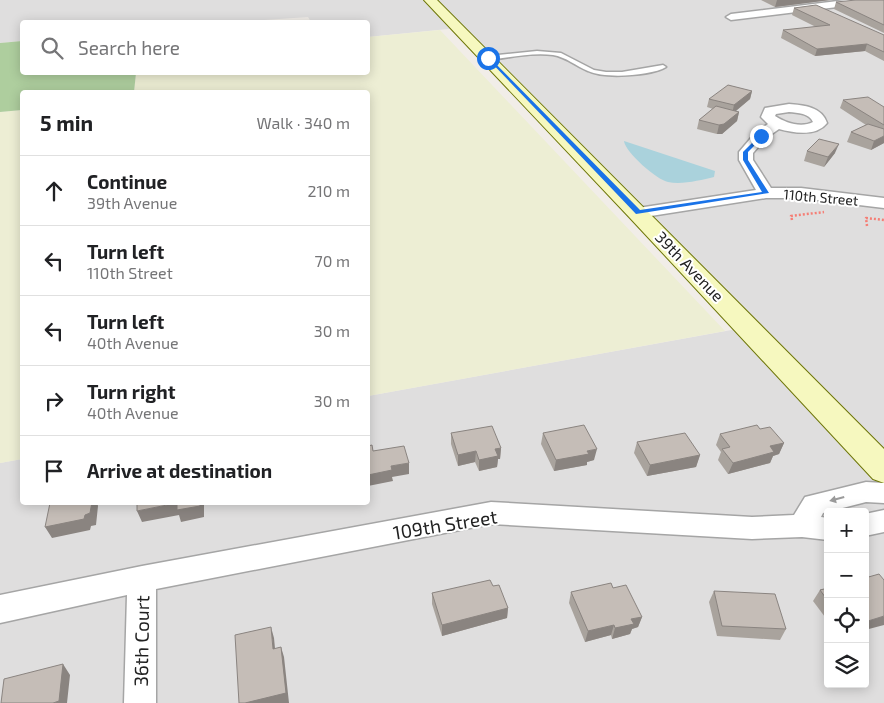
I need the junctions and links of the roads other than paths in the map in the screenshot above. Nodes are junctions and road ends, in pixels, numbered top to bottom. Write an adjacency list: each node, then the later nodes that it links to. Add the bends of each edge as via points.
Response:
1 (430, 0): 7 (main road, 39th Avenue)
2 (800, 0): 4 (street)
3 (870, 0): 4 (street)
4 (817, 7): 5 (street); 6 (street)
5 (834, 15)
6 (732, 17)
7 (488, 58): 8 (lane, via 552,53 606,74); 12 (main road, 39th Avenue)
8 (663, 67)
9 (778, 124): 10 (street, via 746,152 746,160)
10 (766, 193): 11 (street, 110th Street, via 809,194); 12 (street, 110th Street)
11 (884, 203)
12 (638, 213): 13 (main road, 39th Avenue)
13 (884, 470)
14 (884, 493): 17 (street, 109th Street, one-way to 17, via 866,492 814,505)
15 (884, 521): 16 (street)
16 (869, 524)
17 (815, 527): 18 (street, 109th Street, via 752,528 491,513)
18 (142, 579): 19 (street, 109th Street); 20 (street, 36th Court)
19 (0, 610)
20 (140, 703)

